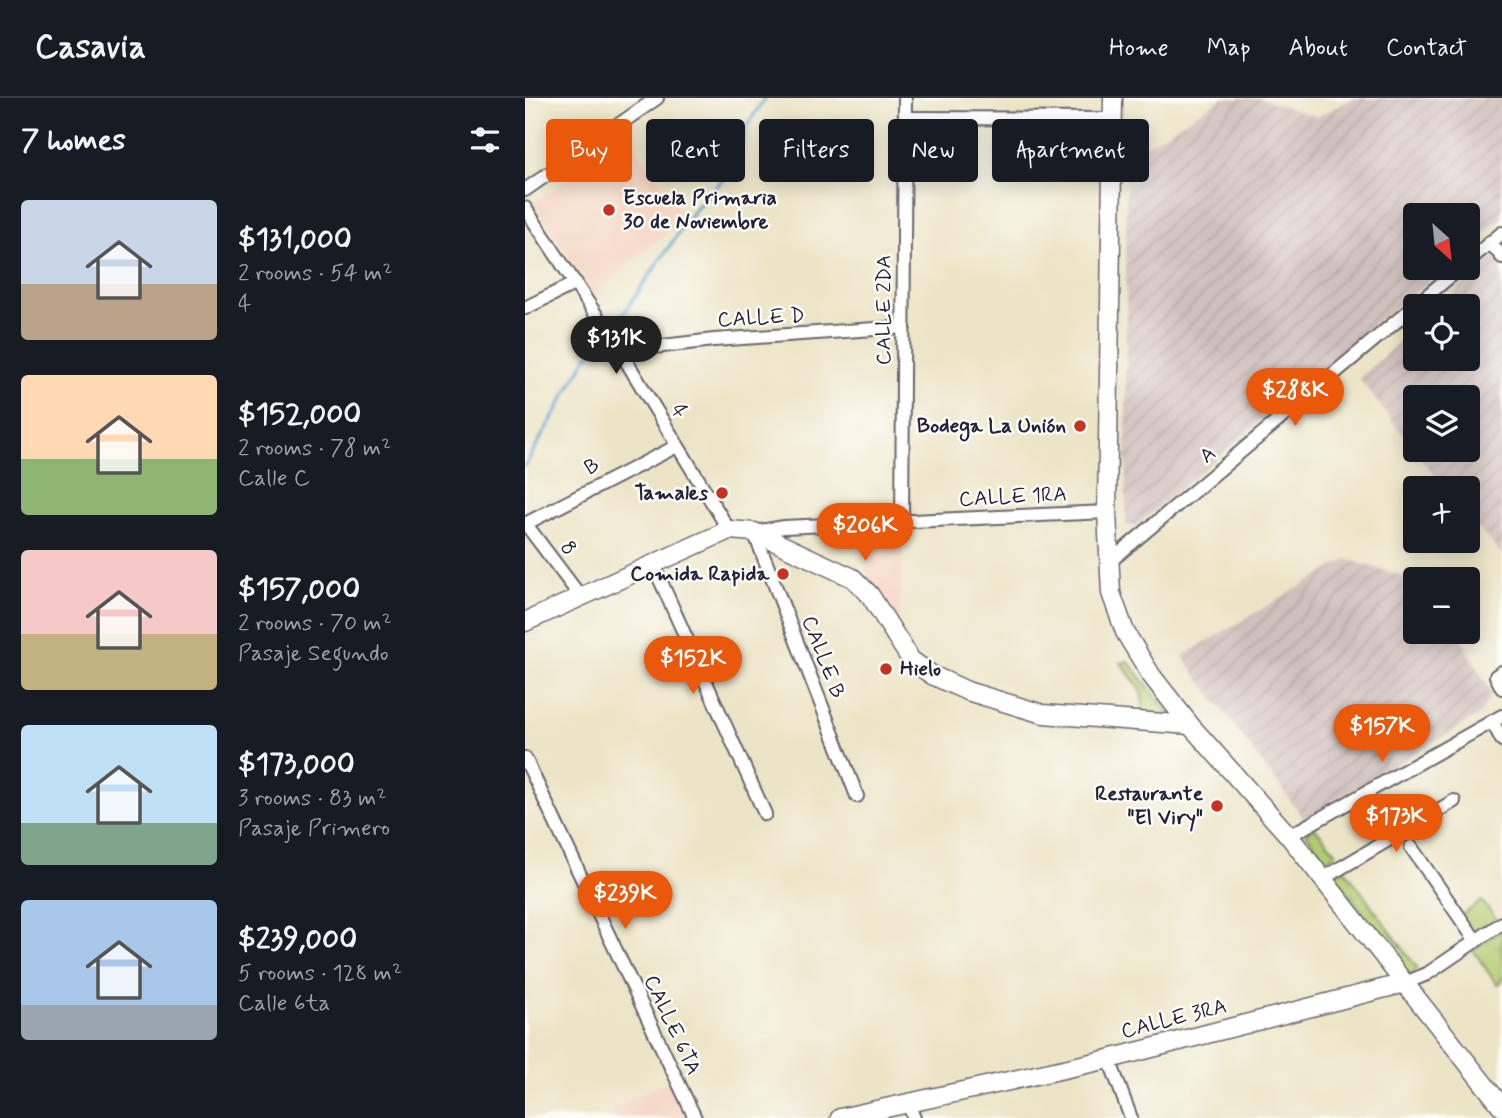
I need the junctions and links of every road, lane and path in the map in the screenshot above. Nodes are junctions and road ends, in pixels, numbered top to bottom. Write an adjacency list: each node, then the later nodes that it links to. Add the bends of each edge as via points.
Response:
1 (905, 98): 4 (street, CALLE 2DA)
2 (1113, 98): 5 (street)
3 (655, 99): 7 (street)
4 (905, 118): 5 (street); 16 (street, CALLE 2DA)
5 (1111, 119)
6 (1110, 182): 19 (street)
7 (525, 190)
8 (525, 208): 14 (street, 4)
9 (1502, 233): 10 (street)
10 (1490, 243): 11 (street); 12 (street)
11 (1481, 250)
12 (1502, 257)
13 (1446, 280): 25 (street, A)
14 (576, 283): 15 (street); 17 (street, 4)
15 (525, 308)
16 (904, 327): 17 (street, CALLE D); 20 (street, CALLE 2DA)
17 (620, 351): 18 (street, 4)
18 (677, 446): 21 (street, B); 22 (street, 4)
19 (1107, 512): 20 (street, CALLE 1RA); 25 (street)
20 (902, 522): 23 (street, CALLE 1RA)
21 (525, 523): 26 (street, 8)
22 (729, 530): 23 (street); 24 (street)
23 (754, 532): 31 (street, via 853,578 870,595 911,660 967,691 1043,714); 34 (street, CALLE B)
24 (653, 564): 26 (street); 36 (street)
25 (1108, 564): 31 (street, via 1111,593 1125,632)
26 (580, 596): 27 (street)
27 (525, 622)
28 (1502, 672): 29 (street, via 1496,676)
29 (1502, 688)
30 (1497, 718): 32 (street); 37 (street)
31 (1190, 726): 37 (street)
32 (1502, 740)
33 (525, 758): 46 (street, CALLE 6TA)
34 (857, 796)
35 (1454, 801): 39 (street)
36 (765, 814)
37 (1289, 836): 39 (street)
38 (1411, 847): 41 (street)
39 (1322, 879): 42 (street)
40 (1502, 923): 41 (street, CALLE 3RA)
41 (1476, 941): 42 (street, CALLE 3RA)
42 (1405, 983): 43 (street, CALLE 3RA); 44 (street)
43 (1109, 1059): 45 (street, CALLE 3RA); 48 (street)
44 (1502, 1107)
45 (911, 1111): 47 (street, CALLE 3RA)
46 (695, 1118)
47 (840, 1118)
48 (1131, 1118)

